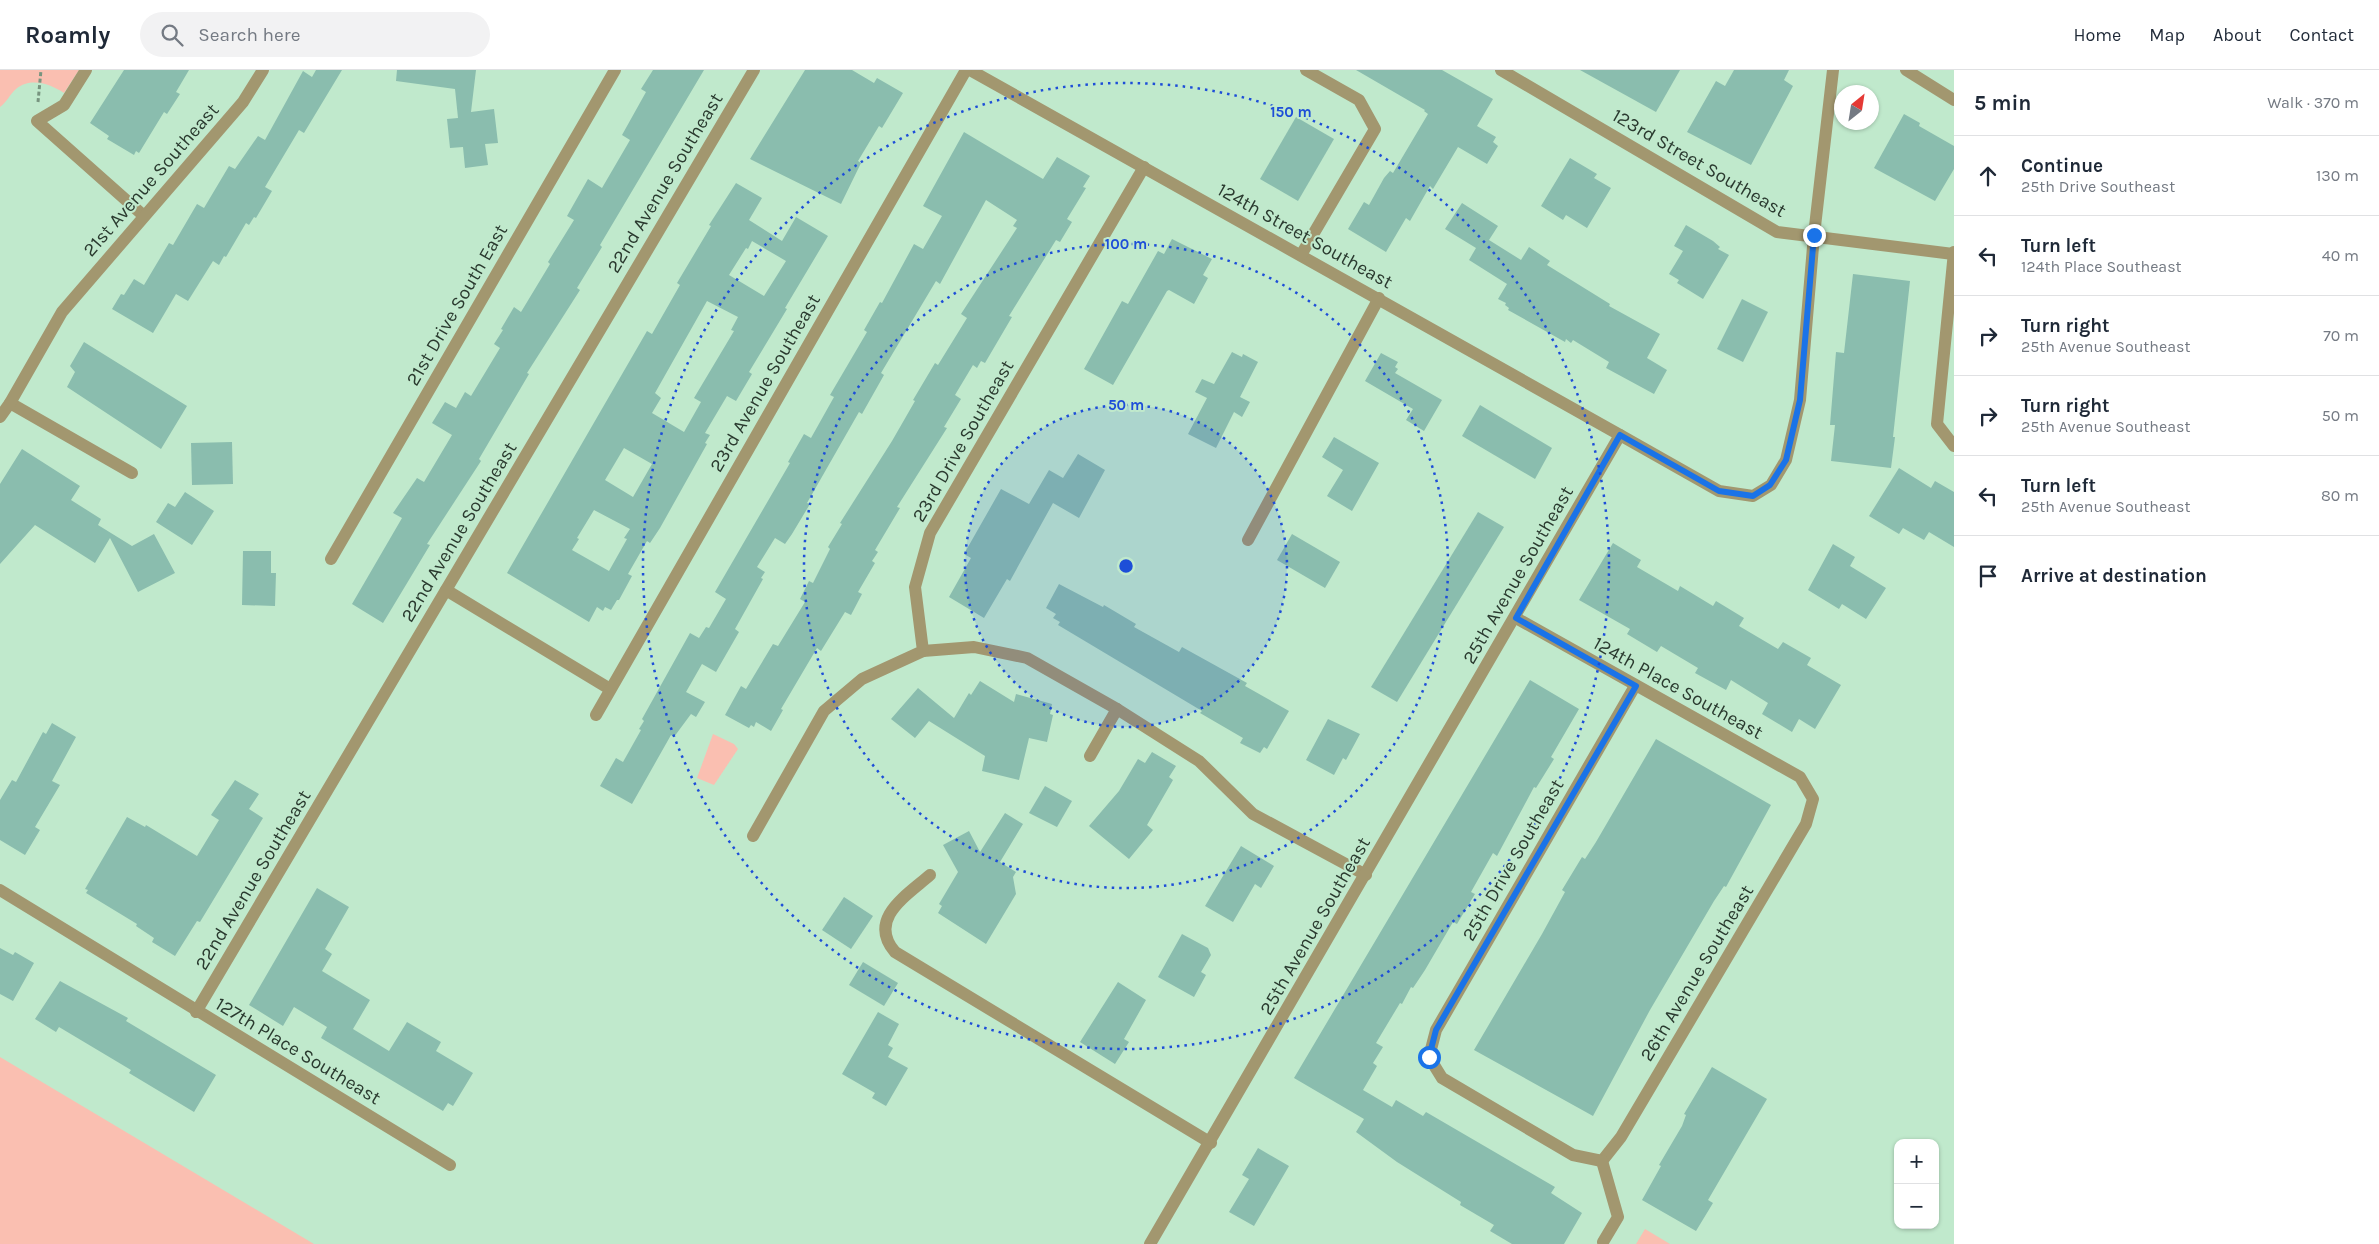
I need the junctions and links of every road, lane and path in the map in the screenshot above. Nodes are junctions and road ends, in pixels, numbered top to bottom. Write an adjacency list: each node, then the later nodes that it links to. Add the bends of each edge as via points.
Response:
1 (42, 70): 12 (path)
2 (86, 70): 12 (street, via 64,105)
3 (263, 70): 14 (street, 21st Avenue Southeast, via 243,102)
4 (615, 70): 25 (street, 21st Drive South East)
5 (754, 70): 26 (street, 22nd Avenue Southeast)
6 (968, 70): 13 (street, 124th Street Southeast); 30 (street, 23rd Avenue Southeast)
7 (1306, 70): 17 (street, via 1359,100 1375,129)
8 (1501, 70): 15 (street, 123rd Street Southeast, via 1777,232)
9 (1833, 70): 15 (street)
10 (1906, 70): 11 (street)
11 (1954, 100)
12 (37, 121): 14 (street)
13 (1144, 167): 17 (street, 124th Street Southeast); 28 (street, 23rd Drive Southeast, via 930,532 915,587)
14 (144, 216): 19 (street, 21st Avenue Southeast, via 62,312)
15 (1814, 235): 16 (street, 123rd Street Southeast); 21 (street, via 1800,400 1786,460 1770,485 1753,496 1719,491)
16 (1954, 253): 22 (street, via 1937,424)
17 (1301, 255): 18 (street, 124th Street Southeast)
18 (1379, 298): 21 (street, 124th Street Southeast); 24 (street)
19 (10, 403): 20 (street, 21st Avenue Southeast); 23 (street)
20 (0, 416)
21 (1620, 435): 27 (street, 25th Avenue Southeast)
22 (1954, 446)
23 (132, 473)
24 (1248, 540)
25 (331, 559)
26 (446, 590): 30 (street); 39 (street, 22nd Avenue Southeast)
27 (1516, 618): 29 (street, 124th Place Southeast); 37 (street, 25th Avenue Southeast)
28 (923, 651): 31 (street, via 974,648 1027,658); 35 (street, via 862,679 824,712)
29 (1636, 686): 34 (street, 124th Place Southeast, via 1800,777); 41 (street, 25th Drive Southeast, via 1436,1030 1429,1057 1442,1078 1573,1155)
30 (610, 689): 32 (street, 23rd Avenue Southeast)
31 (1117, 709): 33 (street); 37 (street, via 1199,761 1253,814)
32 (596, 715)
33 (1090, 756)
34 (1813, 799): 41 (street, 26th Avenue Southeast, via 1806,824 1621,1137)
35 (753, 836)
36 (930, 875): 40 (street, via 895,907 886,921 886,942 895,952)
37 (1366, 875): 40 (street, 25th Avenue Southeast)
38 (0, 890): 39 (street, 127th Place Southeast)
39 (196, 1012): 42 (street, 127th Place Southeast)
40 (1210, 1143): 44 (street, 25th Avenue Southeast)
41 (1602, 1161): 43 (street, via 1618,1217)
42 (450, 1165)
43 (1602, 1242)
44 (1150, 1244)

